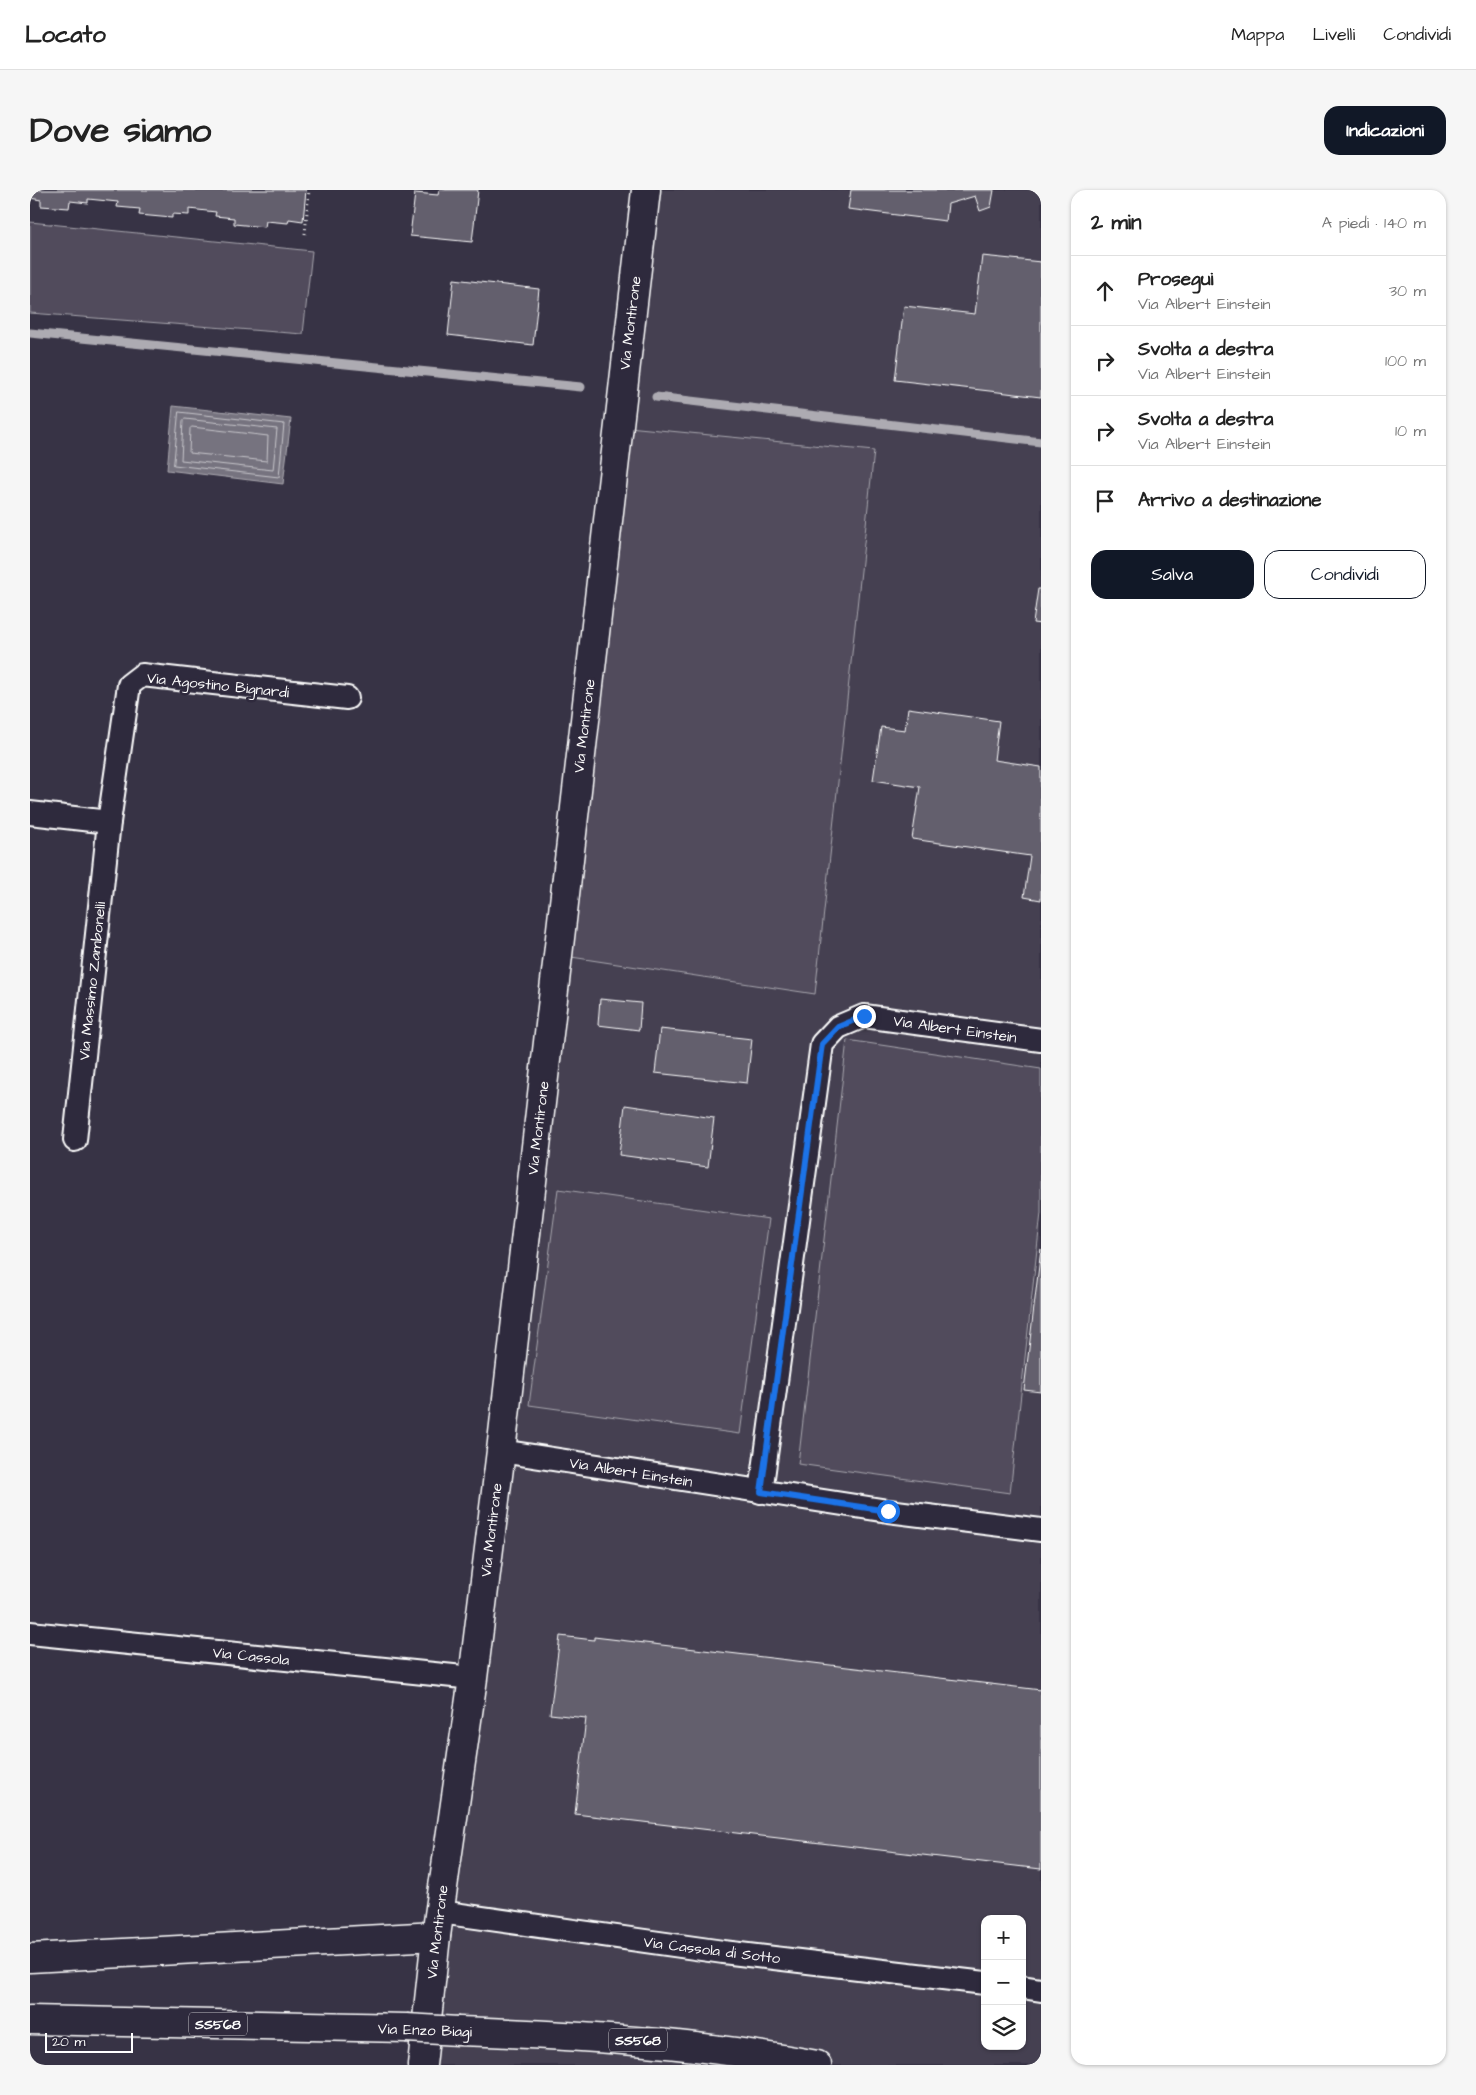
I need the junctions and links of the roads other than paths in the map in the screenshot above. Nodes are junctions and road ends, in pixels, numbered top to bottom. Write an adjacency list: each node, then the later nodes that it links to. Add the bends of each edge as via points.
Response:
1 (646, 190): 7 (street, Via Montirone)
2 (347, 698): 4 (street, Via Agostino Bignardi, via 142,675 129,685)
3 (30, 813): 4 (street)
4 (109, 822): 6 (street, Via Massimo Zambonelli)
5 (1041, 1040): 8 (street, Via Albert Einstein, via 864,1016 838,1027 822,1044)
6 (75, 1140)
7 (501, 1451): 8 (street, Via Albert Einstein); 11 (street, Via Montirone)
8 (761, 1492): 9 (street, Via Albert Einstein)
9 (1041, 1530)
10 (30, 1633): 11 (street, Via Cassola)
11 (472, 1678): 12 (street, Via Montirone)
12 (438, 1924): 13 (street); 14 (street, Via Cassola di Sotto, via 723,1952); 18 (street, Via Montirone)
13 (30, 1958)
14 (981, 1983)
15 (1026, 1988): 16 (street)
16 (1041, 1990)
17 (30, 2020): 19 (street, Via Enzo Biagi / SS568, bridge, via 582,2035 679,2044)
18 (422, 2065)
19 (817, 2065)

